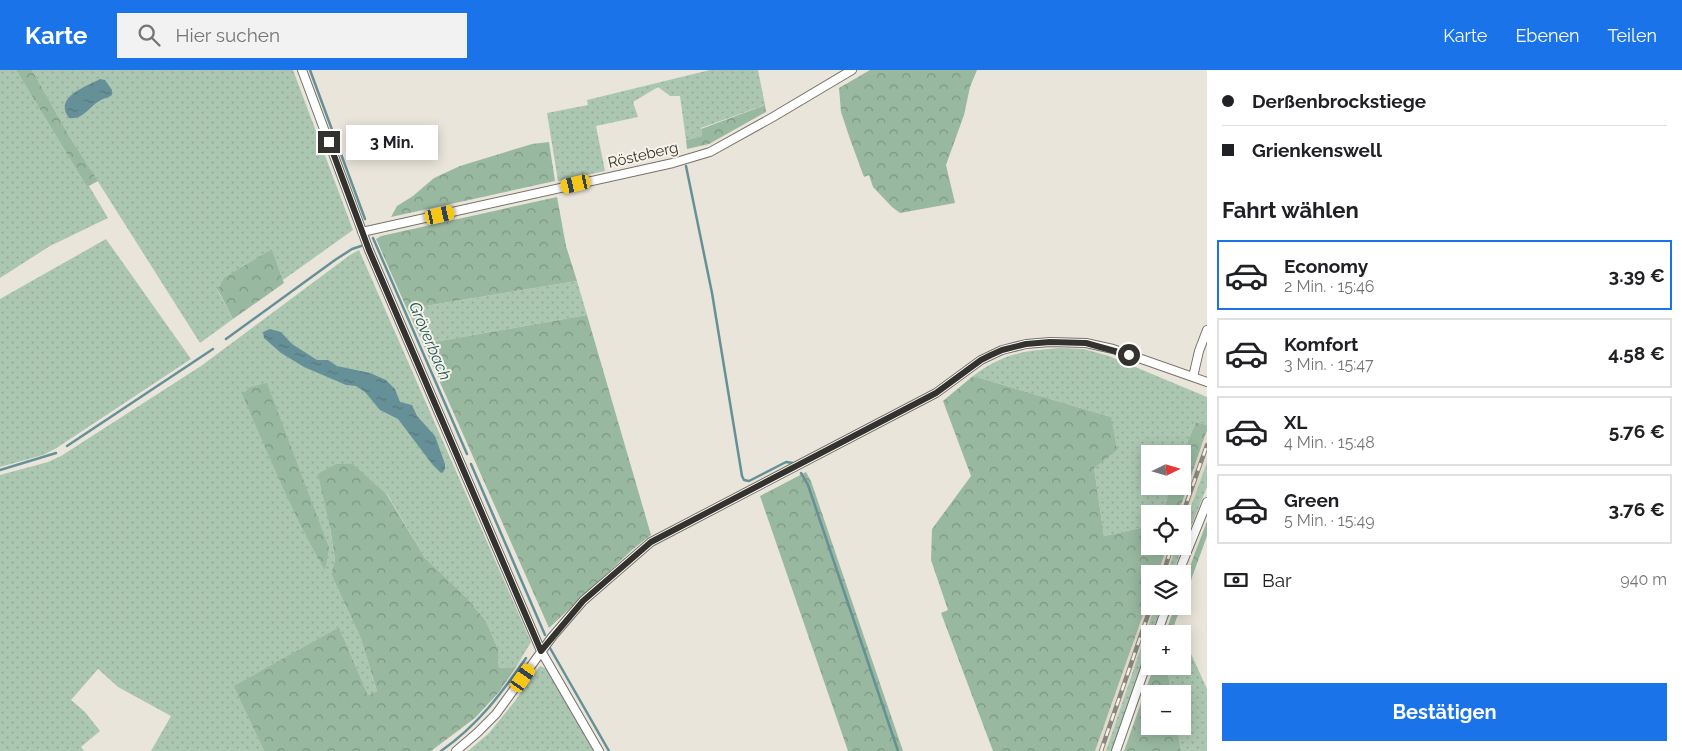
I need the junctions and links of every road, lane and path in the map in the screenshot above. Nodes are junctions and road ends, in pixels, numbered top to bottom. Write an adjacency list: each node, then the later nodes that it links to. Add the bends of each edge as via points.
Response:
1 (302, 70): 3 (street)
2 (852, 70): 3 (street, Rösteberg, via 710,152)
3 (362, 232): 9 (street)
4 (1207, 330): 5 (street)
5 (1193, 377): 6 (street); 9 (street, via 1086,343 1026,344 1002,350 981,360 936,393 651,542 583,601)
6 (1207, 382)
7 (1207, 502): 8 (street)
8 (1182, 565)
9 (541, 651): 11 (street, via 496,714); 12 (street)
10 (1143, 675): 13 (street)
11 (456, 751)
12 (599, 751)
13 (1116, 751)

